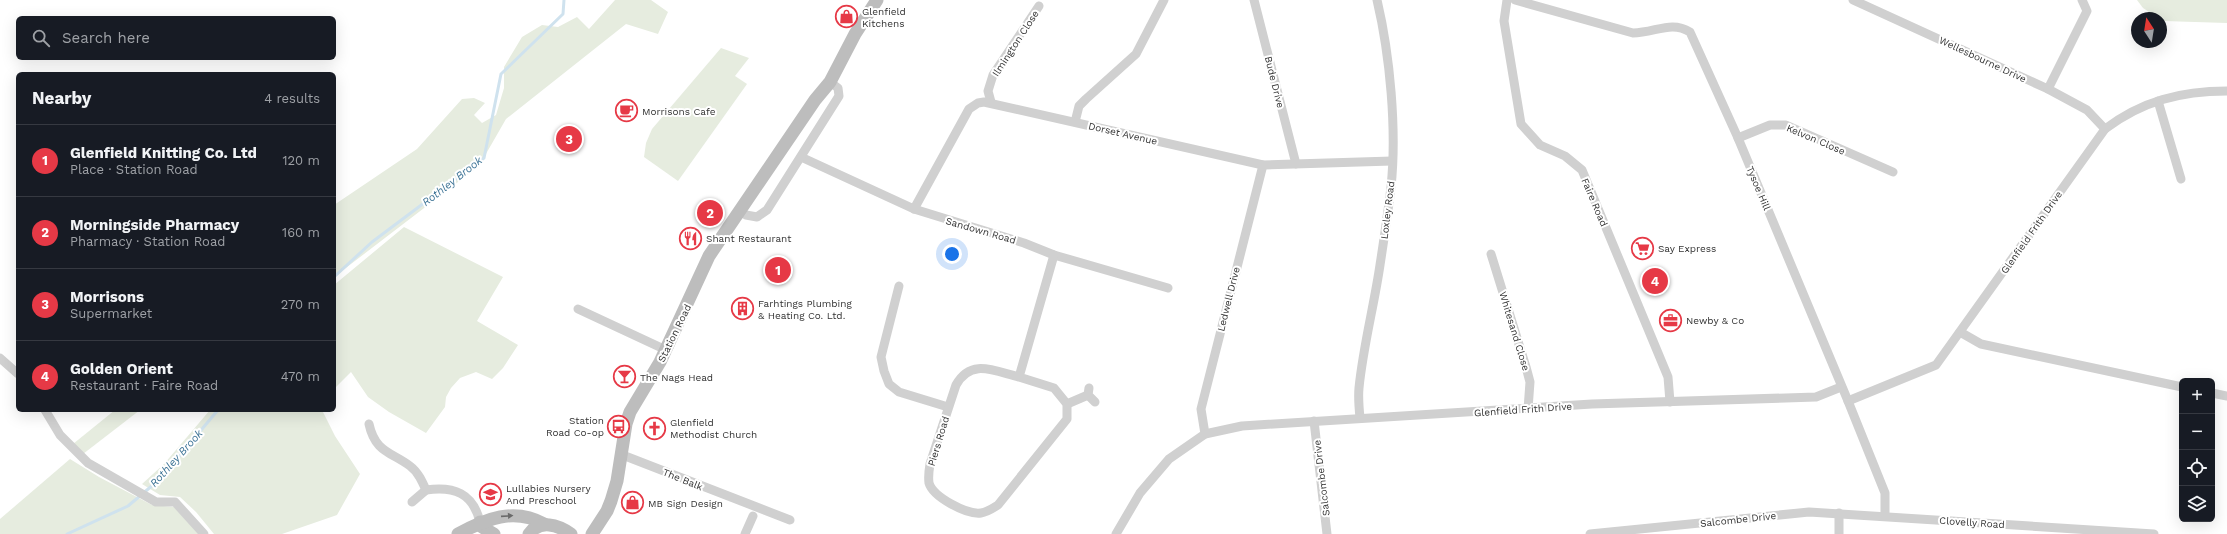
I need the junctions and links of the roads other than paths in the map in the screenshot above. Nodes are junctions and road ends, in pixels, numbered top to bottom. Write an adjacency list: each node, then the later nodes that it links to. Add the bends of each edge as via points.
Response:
1 (877, 0): 10 (street, Station Road, via 855,34)
2 (1164, 0): 15 (street, via 1136,54 1086,98 1079,106)
3 (1254, 0): 20 (street, Bude Drive)
4 (1377, 0): 19 (street, Loxley Road, via 1389,84)
5 (1507, 0): 42 (street, Faire Road, via 1504,21 1521,124 1540,145 1565,156 1582,170 1668,377)
6 (1515, 0): 17 (street, Tysoe Hill, via 1633,33 1647,33 1669,26 1683,27 1690,32)
7 (2082, 0): 11 (street, via 2087,11)
8 (1858, 1): 11 (street, Wellesbourne Drive)
9 (1039, 6): 14 (street, Ilmington Close, via 993,75 988,91)
10 (830, 82): 18 (street, via 838,88 839,96); 25 (street, Station Road, via 815,100)
11 (2048, 89): 16 (street, Wellesbourne Drive, via 2087,110)
12 (2227, 91): 13 (street, Glenfield Frith Drive, via 2200,91)
13 (2158, 101): 16 (street, Glenfield Frith Drive, via 2125,114); 23 (street)
14 (991, 102): 15 (street, Dorset Avenue); 24 (street, Dorset Avenue, via 978,103 969,109)
15 (1075, 122): 21 (street, Dorset Avenue)
16 (2105, 129): 31 (street, Glenfield Frith Drive)
17 (1738, 138): 22 (street, Kelvon Close, via 1770,125 1786,125); 37 (street, Tysoe Hill)
18 (801, 156): 24 (street, Sandown Road); 25 (street, via 762,215 752,217)
19 (1392, 161): 20 (street, Dorset Avenue); 47 (street, Loxley Road, via 1380,266 1358,389)
20 (1296, 164): 21 (street, Dorset Avenue)
21 (1263, 165): 50 (street, Ledwell Drive, via 1201,409)
22 (1893, 172)
23 (2181, 179)
24 (914, 209): 27 (street, Sandown Road, via 1024,243)
25 (740, 211): 32 (street, Station Road, via 709,256)
26 (1491, 254): 45 (street, Whitesand Close, via 1530,382)
27 (1054, 255): 29 (street, Sandown Road); 35 (street)
28 (899, 286): 44 (street, via 881,357 889,384 899,392)
29 (1168, 288)
30 (578, 309): 32 (street)
31 (1960, 332): 36 (street, via 1981,344); 41 (street, Glenfield Frith Drive, via 1936,365)
32 (666, 350): 51 (street, Station Road, via 630,412)
33 (0, 358): 34 (street)
34 (16, 372)
35 (1019, 377): 43 (street, Piers Road, via 1054,388); 44 (street, Piers Road, via 980,367 971,369 961,375)
36 (2179, 386)
37 (1841, 387): 41 (street, Tysoe Hill); 42 (street, Glenfield Frith Drive, via 1816,397)
38 (2215, 394): 40 (street)
39 (1091, 395): 43 (street)
40 (2227, 396)
41 (1848, 401): 56 (street, Tysoe Hill, via 1885,494)
42 (1670, 402): 45 (street, Glenfield Frith Drive)
43 (1067, 404): 44 (street, Piers Road, via 1067,419 1063,426 998,504 990,511 981,513 965,511 935,492 930,484 930,464)
44 (948, 407)
45 (1528, 409): 47 (street, Glenfield Frith Drive)
46 (46, 412): 61 (street, via 73,451 88,463 156,502 175,502)
47 (1360, 418): 48 (street, Glenfield Frith Drive)
48 (1314, 421): 50 (street, Glenfield Frith Drive, via 1242,426); 69 (street, Salcombe Drive)
49 (370, 424): 52 (street, via 375,441 382,449 410,466 419,475)
50 (1205, 434): 68 (street, via 1170,459 1140,493)
51 (620, 454): 57 (street, The Balk); 60 (street, Station Road, via 617,481 611,501)
52 (426, 490): 53 (street); 58 (street, via 444,489 460,493 476,509)
53 (412, 502)
54 (1838, 513): 56 (street, Salcombe Drive); 70 (street, Salcombe Drive, via 1809,512); 71 (street)
55 (753, 516): 67 (street)
56 (1885, 516): 72 (street, Clovelly Road)
57 (790, 520)
58 (480, 522): 59 (street, one-way to 59, via 495,517 516,515); 62 (street); 63 (street, via 482,527)
59 (544, 524): 64 (street, via 534,528); 65 (street)
60 (595, 530): 66 (street, Station Road)
61 (204, 534)
62 (458, 534)
63 (494, 534)
64 (529, 534)
65 (571, 534)
66 (576, 534)
67 (745, 534)
68 (1116, 534)
69 (1328, 534)
70 (1590, 534)
71 (1839, 534)
72 (2154, 534)

